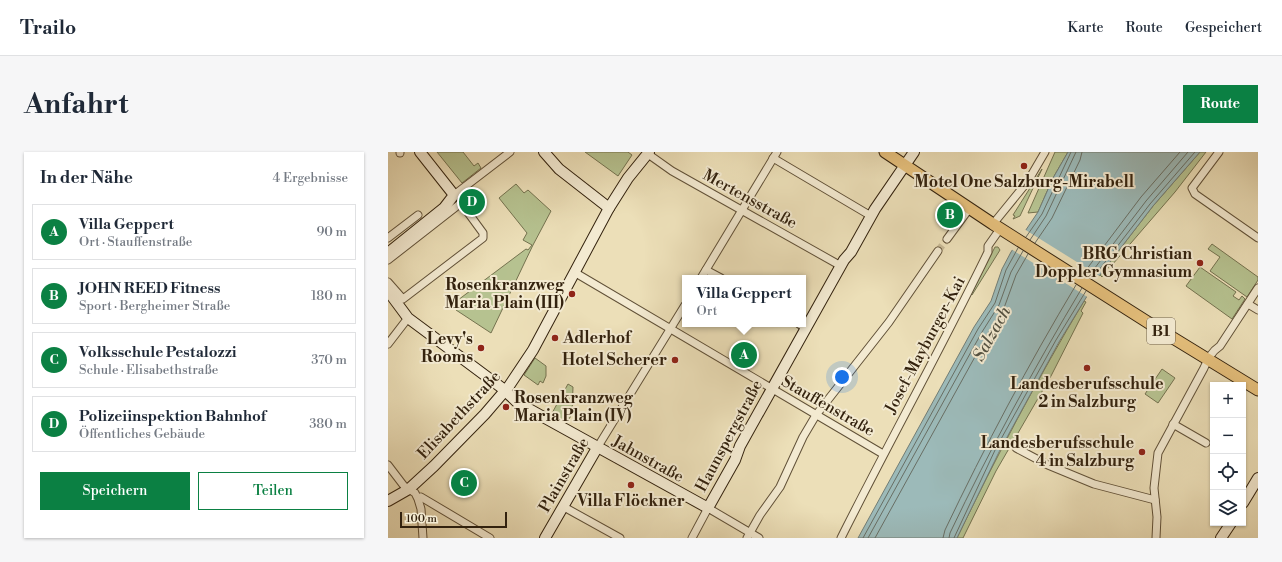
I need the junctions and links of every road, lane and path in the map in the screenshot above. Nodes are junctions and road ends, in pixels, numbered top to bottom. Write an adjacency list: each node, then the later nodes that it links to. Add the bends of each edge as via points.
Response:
1 (420, 152): 11 (street)
2 (510, 152): 11 (street)
3 (544, 152): 12 (street, via 559,169)
4 (885, 152): 10 (main road, B1)
5 (914, 152): 10 (street, Haunspergstraße)
6 (1045, 152): 17 (street, Josef-Mayburger-Kai)
7 (1218, 152): 19 (street, via 1192,188 1195,194)
8 (649, 153): 12 (street, Elisabethstraße, via 628,178); 14 (street, Mertensstraße, via 672,171)
9 (775, 155): 14 (street); 16 (street)
10 (906, 165): 13 (main road, B1); 16 (street, Haunspergstraße, via 898,173)
11 (454, 195): 22 (street, via 444,208)
12 (609, 208): 26 (street, Elisabethstraße)
13 (969, 209): 17 (main road, B1); 20 (street)
14 (741, 210): 24 (street, Mertensstraße); 25 (street)
15 (418, 215): 18 (street)
16 (871, 216): 24 (street, Haunspergstraße)
17 (998, 227): 40 (main road, B1); 49 (street, Josef-Mayburger-Kai, via 959,313)
18 (388, 238)
19 (1258, 238)
20 (947, 239)
21 (938, 251): 44 (street, via 889,322)
22 (388, 253)
23 (388, 260): 29 (street, via 461,203 484,233 483,238 403,299)
24 (841, 266): 36 (street, Haunspergstraße)
25 (706, 270): 27 (street); 28 (street)
26 (574, 272): 38 (street, Stauffenstraße); 43 (street, Elisabethstraße, via 533,350)
27 (703, 275)
28 (715, 275)
29 (388, 282)
30 (1258, 288): 32 (street)
31 (388, 291): 35 (street, Jahnstraße)
32 (1248, 304): 34 (street); 40 (street, via 1220,346)
33 (682, 310): 38 (street, Plainstraße)
34 (1258, 310)
35 (408, 318): 39 (street); 43 (street, Jahnstraße)
36 (806, 320)
37 (802, 327): 41 (street, Haunspergstraße)
38 (671, 330): 41 (street, Stauffenstraße); 47 (street, Plainstraße)
39 (388, 344)
40 (1208, 358): 42 (main road, B1); 45 (street)
41 (772, 390): 44 (street, Stauffenstraße); 58 (street, Haunspergstraße)
42 (1258, 390)
43 (504, 391): 47 (street, Jahnstraße, via 518,403); 52 (street, Elisabethstraße, via 470,429)
44 (816, 415): 49 (street, Stauffenstraße); 60 (street, via 780,487)
45 (1173, 424): 46 (street); 55 (street, via 1158,453)
46 (1206, 443)
47 (597, 448): 57 (street, Plainstraße); 58 (street, Jahnstraße)
48 (1016, 448): 55 (street, via 1048,465 1094,484)
49 (883, 454): 67 (street, Josef-Mayburger-Kai)
50 (388, 465): 52 (street)
51 (1258, 478): 54 (street)
52 (409, 489): 56 (street, Elisabethstraße); 61 (street, via 415,493 421,509)
53 (421, 497): 62 (street)
54 (1246, 498)
55 (1155, 500): 68 (street)
56 (388, 502)
57 (564, 507): 63 (street, Plainstraße); 64 (street)
58 (708, 508): 60 (street, Jahnstraße); 65 (street, Haunspergstraße)
59 (1228, 526): 69 (street)
60 (748, 535): 66 (street, Jahnstraße)
61 (423, 538)
62 (490, 538)
63 (545, 538)
64 (620, 538)
65 (692, 538)
66 (759, 538)
67 (841, 538)
68 (1156, 538)
69 (1221, 538)

